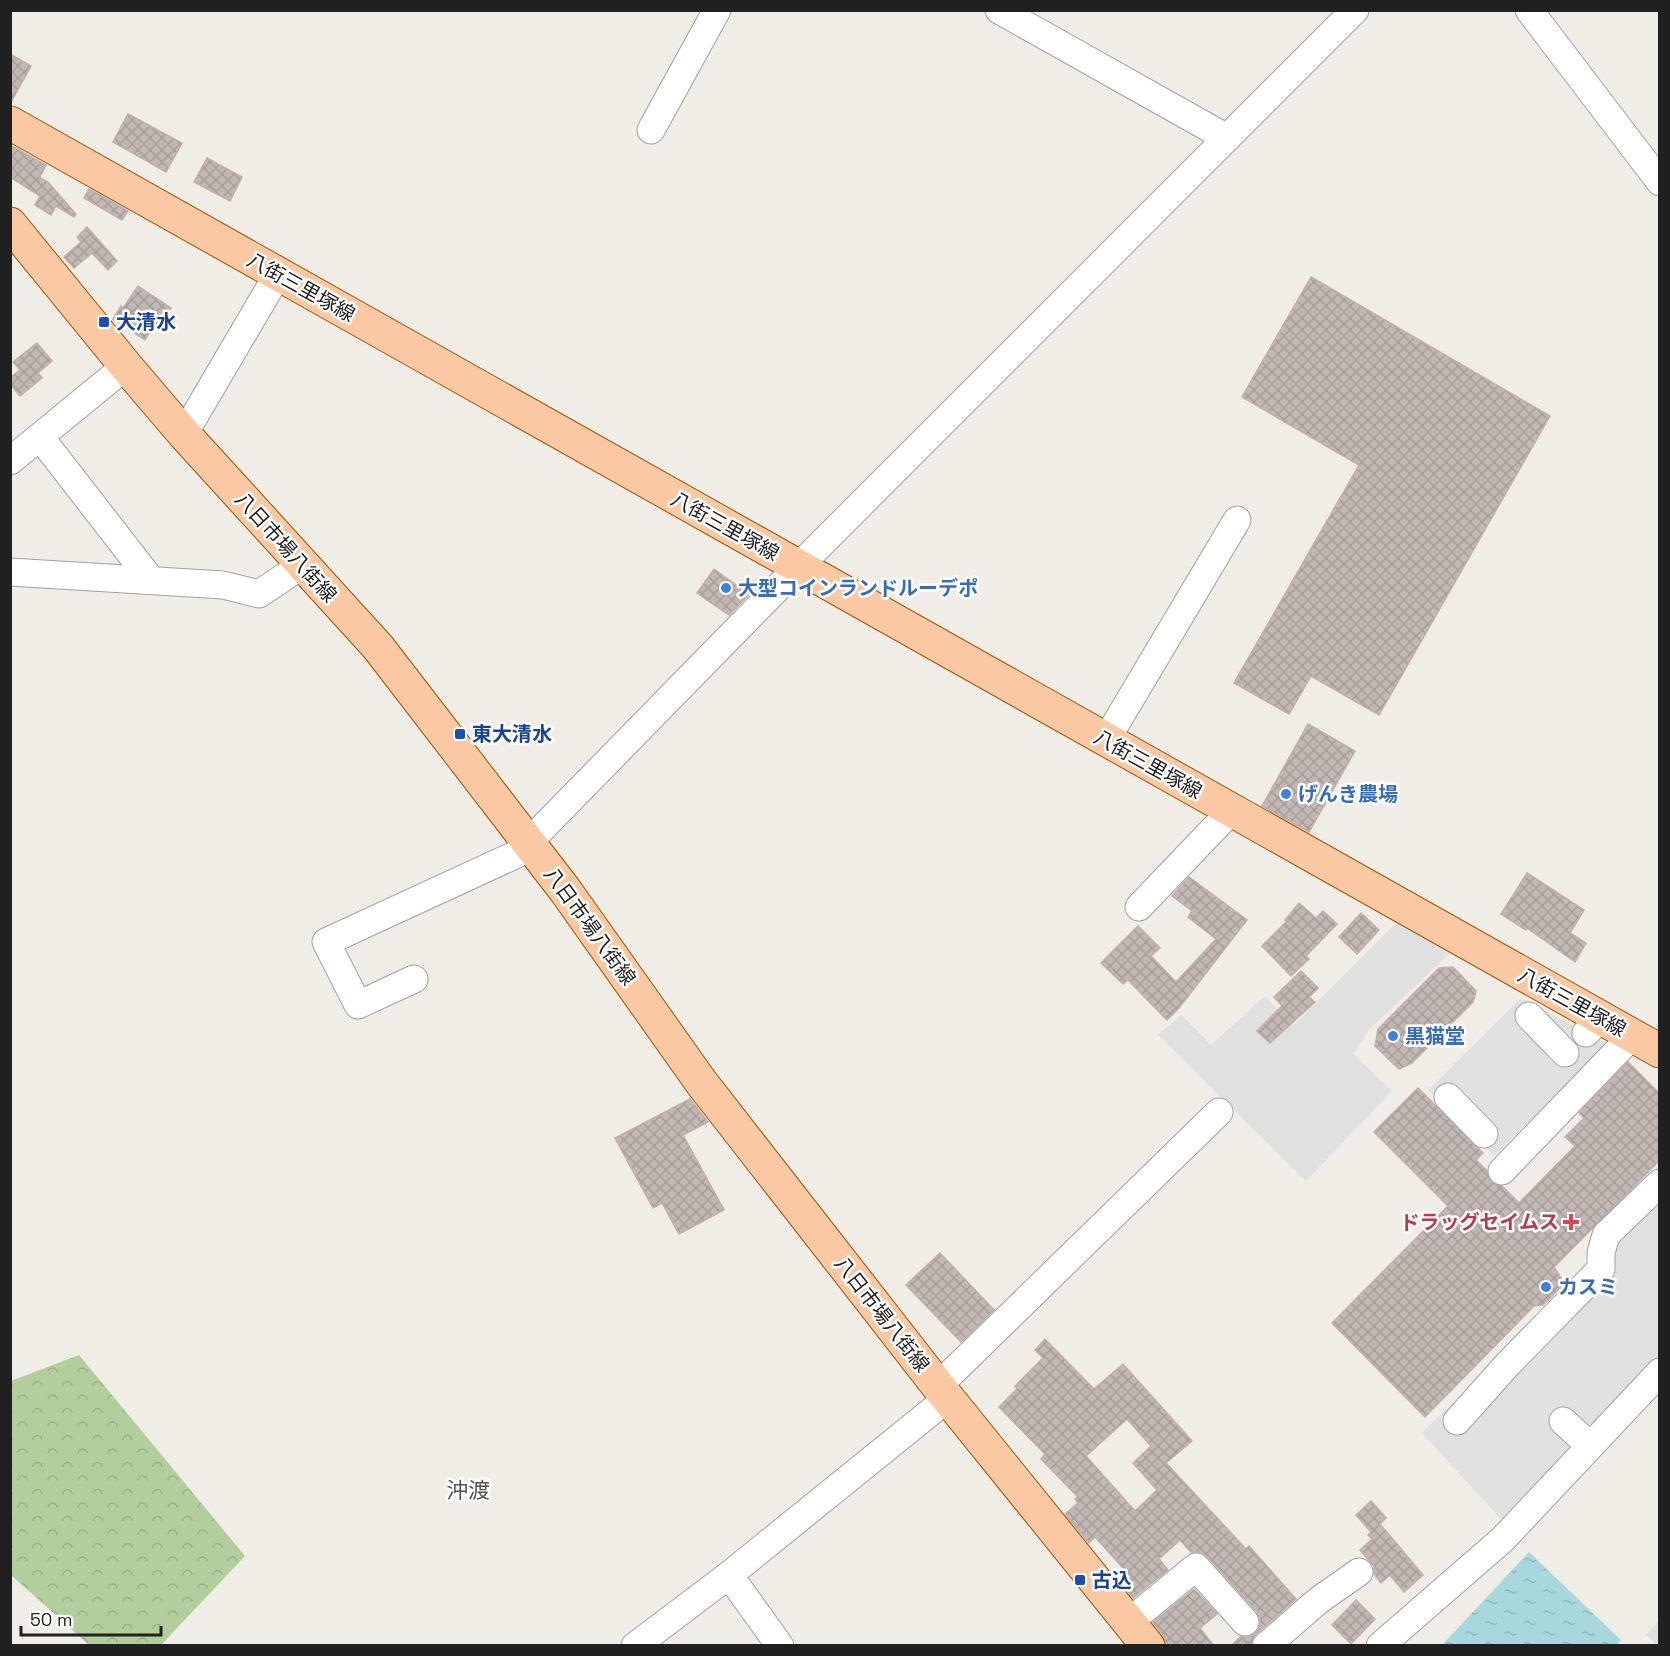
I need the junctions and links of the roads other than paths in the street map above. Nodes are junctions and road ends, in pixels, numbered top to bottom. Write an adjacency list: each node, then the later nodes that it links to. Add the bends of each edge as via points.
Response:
1 (717, 10): 6 (street)
2 (999, 10): 7 (street)
3 (1355, 10): 7 (street)
4 (1529, 10): 8 (street)
5 (10, 123): 10 (main road, 八街三里塚線)
6 (651, 130)
7 (1227, 138): 17 (street)
8 (1659, 182)
9 (10, 224): 11 (main road, 八日市場八街線)
10 (278, 274): 12 (street); 17 (main road, 八街三里塚線)
11 (126, 366): 12 (main road, 八日市場八街線); 13 (street)
12 (184, 434): 16 (main road, 八日市場八街線)
13 (40, 437): 14 (street); 19 (street)
14 (10, 461)
15 (1237, 520): 20 (street)
16 (302, 565): 19 (street, via 259,594 223,585); 22 (main road, 八日市場八街線, via 378,647)
17 (798, 567): 20 (main road, 八街三里塚線); 22 (street)
18 (10, 572): 19 (street)
19 (151, 580)
20 (1106, 740): 21 (main road, 八街三里塚線)
21 (1231, 811): 23 (street); 25 (main road, 八街三里塚線)
22 (527, 842): 24 (street, via 517,854 326,942 358,1005); 34 (main road, 八日市場八街線, via 701,1082)
23 (1139, 907)
24 (414, 979)
25 (1540, 1005): 26 (main road, 八街三里塚線); 27 (street)
26 (1646, 1043): 31 (street)
27 (1565, 1053)
28 (1448, 1097): 30 (street)
29 (1219, 1112): 34 (street)
30 (1484, 1134)
31 (1502, 1171)
32 (1659, 1183): 35 (street, via 1606,1235 1601,1269)
33 (1659, 1372): 37 (street)
34 (943, 1392): 39 (street); 41 (main road, 八日市場八街線)
35 (1456, 1421)
36 (1563, 1421): 37 (street)
37 (1590, 1446): 45 (street, via 1503,1539)
38 (1359, 1572): 44 (street)
39 (729, 1575): 42 (street); 43 (street)
40 (1245, 1622): 41 (street, via 1196,1567)
41 (1139, 1633)
42 (635, 1646)
43 (780, 1646)
44 (1266, 1646)
45 (1380, 1646)

